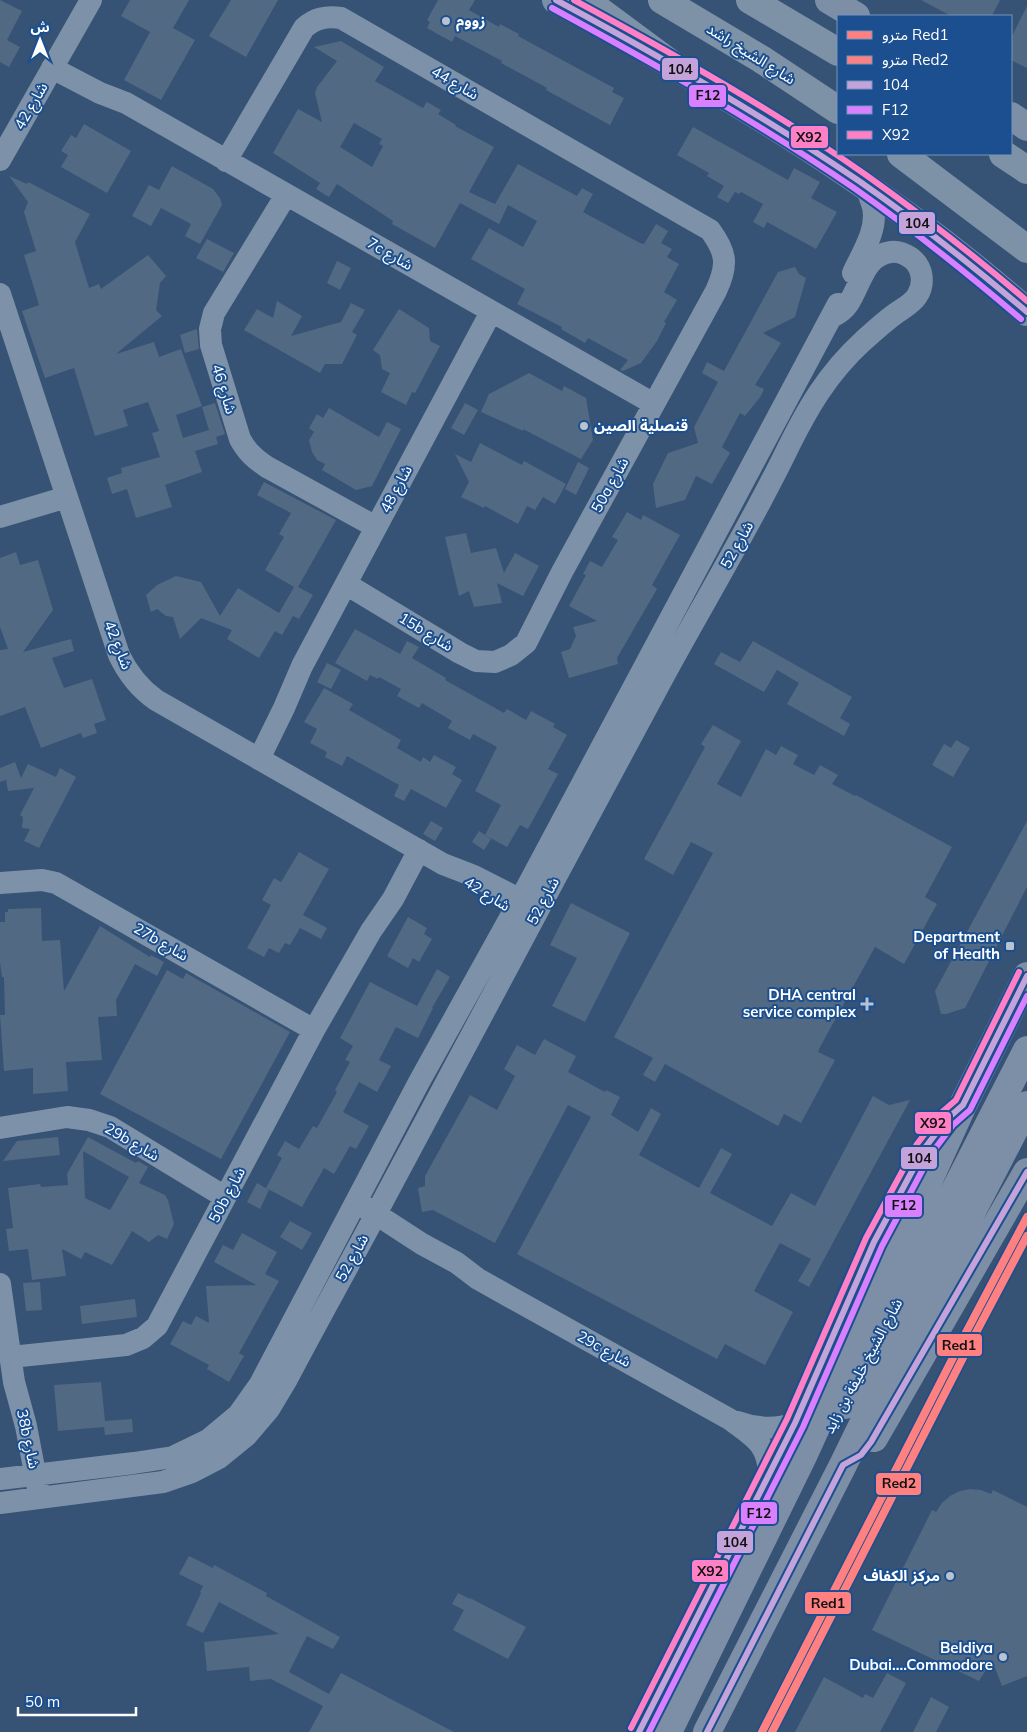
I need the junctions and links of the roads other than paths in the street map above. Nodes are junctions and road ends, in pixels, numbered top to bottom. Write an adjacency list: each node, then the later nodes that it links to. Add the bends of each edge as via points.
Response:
1 (91, 0): 9 (street, شارع 42)
2 (556, 0): 10 (main road)
3 (585, 0): 10 (highway)
4 (662, 0): 11 (highway, شارع الشيخ راشد)
5 (750, 0): 8 (highway)
6 (829, 0): 7 (main road)
7 (854, 15)
8 (837, 51)
9 (55, 63): 16 (street, شارع 42); 17 (street, 7c شارع, via 100,94 126,103)
10 (670, 63): 19 (main road)
11 (837, 109)
12 (1012, 117): 13 (main road)
13 (1027, 127)
14 (902, 155): 21 (highway)
15 (1004, 155): 18 (highway)
16 (0, 160)
17 (226, 161): 20 (street, 7c شارع); 22 (street, شارع 44, via 304,28 325,17 341,18 710,230 721,244)
18 (1027, 170)
19 (865, 185): 25 (main road, via 966,260); 26 (street, شارع 52, via 874,213 872,230)
20 (286, 195): 24 (street, 7c شارع); 31 (street, شارع 46, via 214,314 210,345 240,439 256,460)
21 (1027, 249)
22 (725, 258): 27 (street, 50a شارع, via 723,275 716,291)
23 (3, 311): 28 (street, شارع 42)
24 (492, 312): 27 (street, 7c شارع); 31 (street, شارع 48)
25 (1027, 312)
26 (832, 317): 37 (street, شارع 52); 37 (street, شارع 52, via 849,303 865,271 877,256 899,252 917,263 922,284 919,294 839,365 805,412 771,482 664,677)
27 (654, 404): 33 (street, 50a شارع, via 526,643)
28 (65, 491): 29 (street); 30 (street); 34 (street, شارع 42, via 119,655 130,676 156,700)
29 (0, 510)
30 (0, 517)
31 (376, 527): 32 (street, شارع 48)
32 (346, 584): 33 (street, 15b شارع, via 476,660 494,662); 34 (street, شارع 48, via 302,666 284,708)
33 (511, 654)
34 (254, 756): 35 (street, شارع 42)
35 (415, 848): 37 (street, شارع 42, via 443,864 464,871); 39 (street, 50b شارع, via 393,899)
36 (0, 883): 39 (street, 27b شارع, via 42,880 56,883)
37 (526, 911): 46 (street, شارع 52, via 419,1082); 48 (street, شارع 52)
38 (1027, 976): 41 (main road)
39 (314, 1030): 45 (street, 50b شارع)
40 (1027, 1050): 49 (main road, شارع الشيخ خليفة بن زايد)
41 (963, 1105): 53 (street, via 947,1119 924,1150 874,1242); 54 (main road)
42 (1027, 1105): 49 (main road, شارع الشيخ خليفة بن زايد)
43 (0, 1128): 45 (street, 29b شارع, via 67,1117 89,1120 110,1127)
44 (1024, 1185): 55 (main road, via 872,1442)
45 (225, 1197): 51 (street, 50b شارع, via 166,1310 143,1338 126,1346)
46 (357, 1202): 47 (street, شارع 52); 48 (street, 29c شارع)
47 (346, 1222): 48 (street, 29c شارع); 57 (street, شارع 52, via 260,1384 238,1416 208,1440 173,1456)
48 (372, 1222): 52 (street, 29c شارع, via 412,1249 478,1278); 59 (street, شارع 52, via 270,1410 246,1436 219,1458 163,1482)
49 (945, 1237): 54 (main road, شارع الشيخ خليفة بن زايد, via 835,1424 827,1436); 55 (main road, شارع الشيخ خليفة بن زايد)
50 (0, 1284): 51 (street, 38b شارع)
51 (11, 1358): 57 (street, 38b شارع, via 26,1426)
52 (731, 1420): 53 (street, 29c شارع, via 760,1428); 56 (street, 29c شارع, via 765,1450)
53 (795, 1423): 56 (street)
54 (804, 1454): 62 (main road, شارع الشيخ خليفة بن زايد)
55 (844, 1465): 63 (main road, شارع الشيخ خليفة بن زايد)
56 (769, 1474): 61 (street)
57 (29, 1475): 58 (street, شارع 52); 59 (street, 38b شارع)
58 (0, 1479)
59 (33, 1499): 60 (street, شارع 52)
60 (0, 1503)
61 (640, 1732)
62 (668, 1732)
63 (707, 1732)

